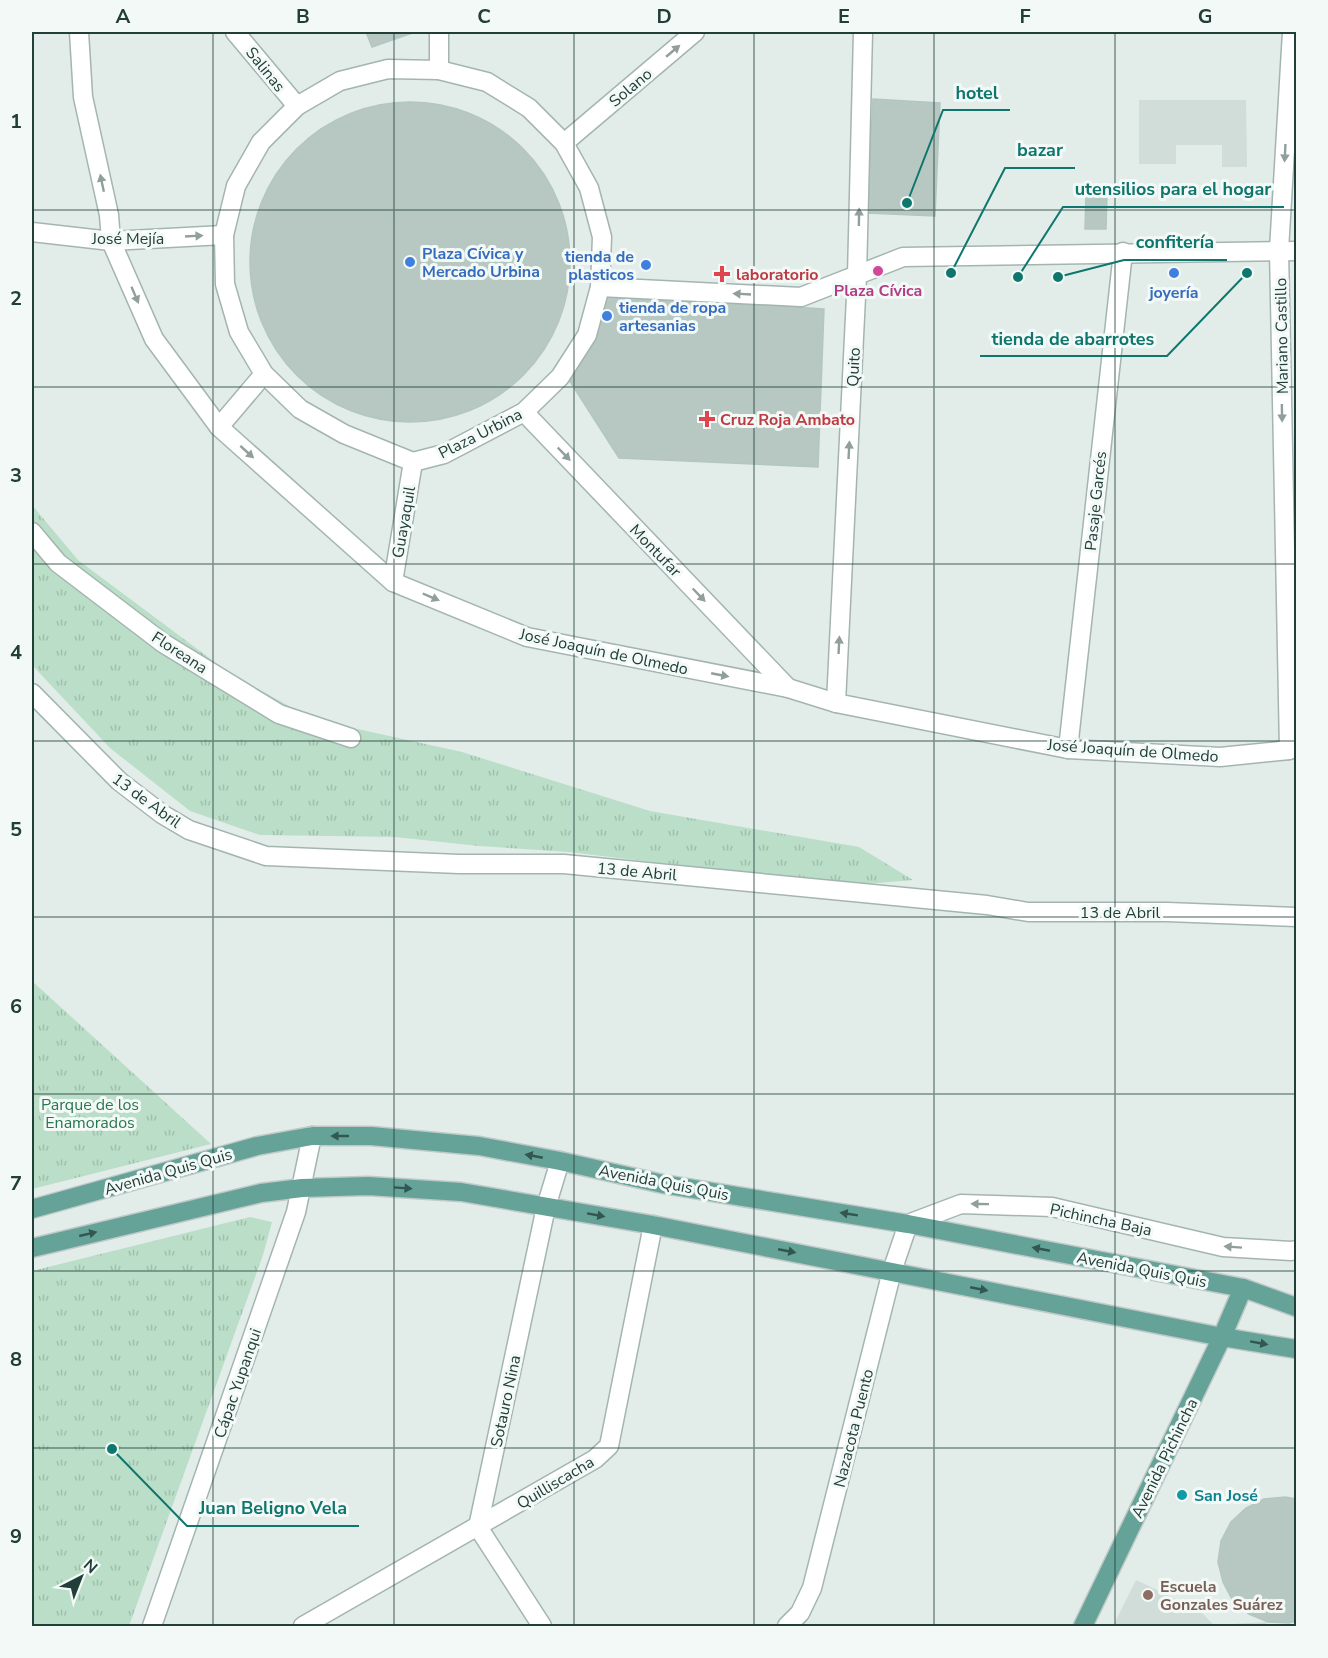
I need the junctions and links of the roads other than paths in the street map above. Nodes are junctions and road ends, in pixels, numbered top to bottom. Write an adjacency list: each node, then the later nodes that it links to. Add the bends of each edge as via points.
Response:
1 (79, 32): 13 (street, José Joaquín de Olmedo, one-way to 1, via 83,97)
2 (235, 32): 8 (street, Salinas)
3 (439, 32): 7 (street)
4 (695, 32): 10 (street, Solano, one-way to 4)
5 (863, 32): 16 (street, Quito, one-way to 5)
6 (1292, 32): 9 (street, Mariano Castillo)
7 (439, 69): 8 (street, Plaza Urbina, via 388,69 340,81); 10 (street, Plaza Urbina, via 486,82 529,108)
8 (297, 106): 12 (street, Plaza Urbina, via 261,142 236,186)
9 (1292, 106): 14 (street, Mariano Castillo, one-way to 14)
10 (564, 143): 17 (street, Plaza Urbina, via 589,188 602,237)
11 (32, 232): 13 (street, José Mejía)
12 (224, 235): 13 (street, José Mejía, one-way to 12); 18 (street, Plaza Urbina, via 225,284 239,332)
13 (111, 241): 20 (street, José Joaquín de Olmedo, one-way to 20, via 154,339)
14 (1288, 250): 15 (street); 28 (street, Mariano Castillo, one-way to 28)
15 (1123, 252): 16 (street, via 903,257); 29 (street, Pasaje Garcés)
16 (857, 276): 17 (street, one-way to 17, via 801,297); 26 (street, Quito, one-way to 16)
17 (600, 287): 19 (street, Plaza Urbina, via 587,335 561,377)
18 (264, 374): 20 (street); 21 (street, Plaza Urbina, via 300,409 344,434)
19 (524, 412): 21 (street, Plaza Urbina, via 444,454); 24 (street, Montufar, one-way to 24)
20 (219, 427): 23 (street, José Joaquín de Olmedo, one-way to 23)
21 (413, 462): 23 (street, Guayaquil)
22 (32, 532): 27 (street, Floreana, via 58,563 163,642 279,714)
23 (393, 582): 24 (street, José Joaquín de Olmedo, one-way to 24, via 527,637)
24 (788, 688): 26 (street, José Joaquín de Olmedo)
25 (32, 693): 30 (street, 13 de Abril, via 119,782 162,814 189,830 266,856 564,864 1028,912)
26 (836, 703): 29 (street, José Joaquín de Olmedo)
27 (351, 738)
28 (1292, 748): 29 (street, José Joaquín de Olmedo, via 1220,757)
29 (1068, 749)
30 (1296, 917)
31 (312, 1136): 32 (main road, Avenida Quis Quis, one-way to 31, via 479,1146 371,1136); 33 (street, Cápac Yupanqui); 35 (main road, Avenida Quis Quis, via 257,1146)
32 (560, 1161): 34 (street, Sotauro Nina); 36 (main road, Avenida Quis Quis, one-way to 32, via 663,1184)
33 (302, 1188): 34 (main road, one-way to 34, via 368,1186 461,1192); 38 (main road, one-way to 33, via 261,1193); 46 (street, Cápac Yupanqui)
34 (546, 1207): 37 (main road, one-way to 37); 45 (street, Sotauro Nina)
35 (32, 1209)
36 (908, 1224): 39 (street, Pichincha Baja, one-way to 36, via 1223,1247 1052,1207 961,1204); 40 (street, Nazacota Puento); 41 (main road, Avenida Quis Quis, one-way to 36)
37 (653, 1225): 40 (main road, one-way to 40); 45 (street, Quilliscacha, via 609,1446 595,1459)
38 (32, 1248)
39 (1296, 1250)
40 (892, 1271): 43 (main road, one-way to 43); 49 (street, Nazacota Puento, via 813,1588 801,1613)
41 (1243, 1288): 42 (main road, Avenida Quis Quis); 43 (main road, Avenida Pichincha)
42 (1296, 1307)
43 (1222, 1337): 44 (main road, one-way to 44); 50 (main road, Avenida Pichincha)
44 (1296, 1349)
45 (478, 1527): 47 (street, Quilliscacha); 48 (street)
46 (152, 1626)
47 (303, 1626)
48 (542, 1626)
49 (787, 1626)
50 (1083, 1626)

